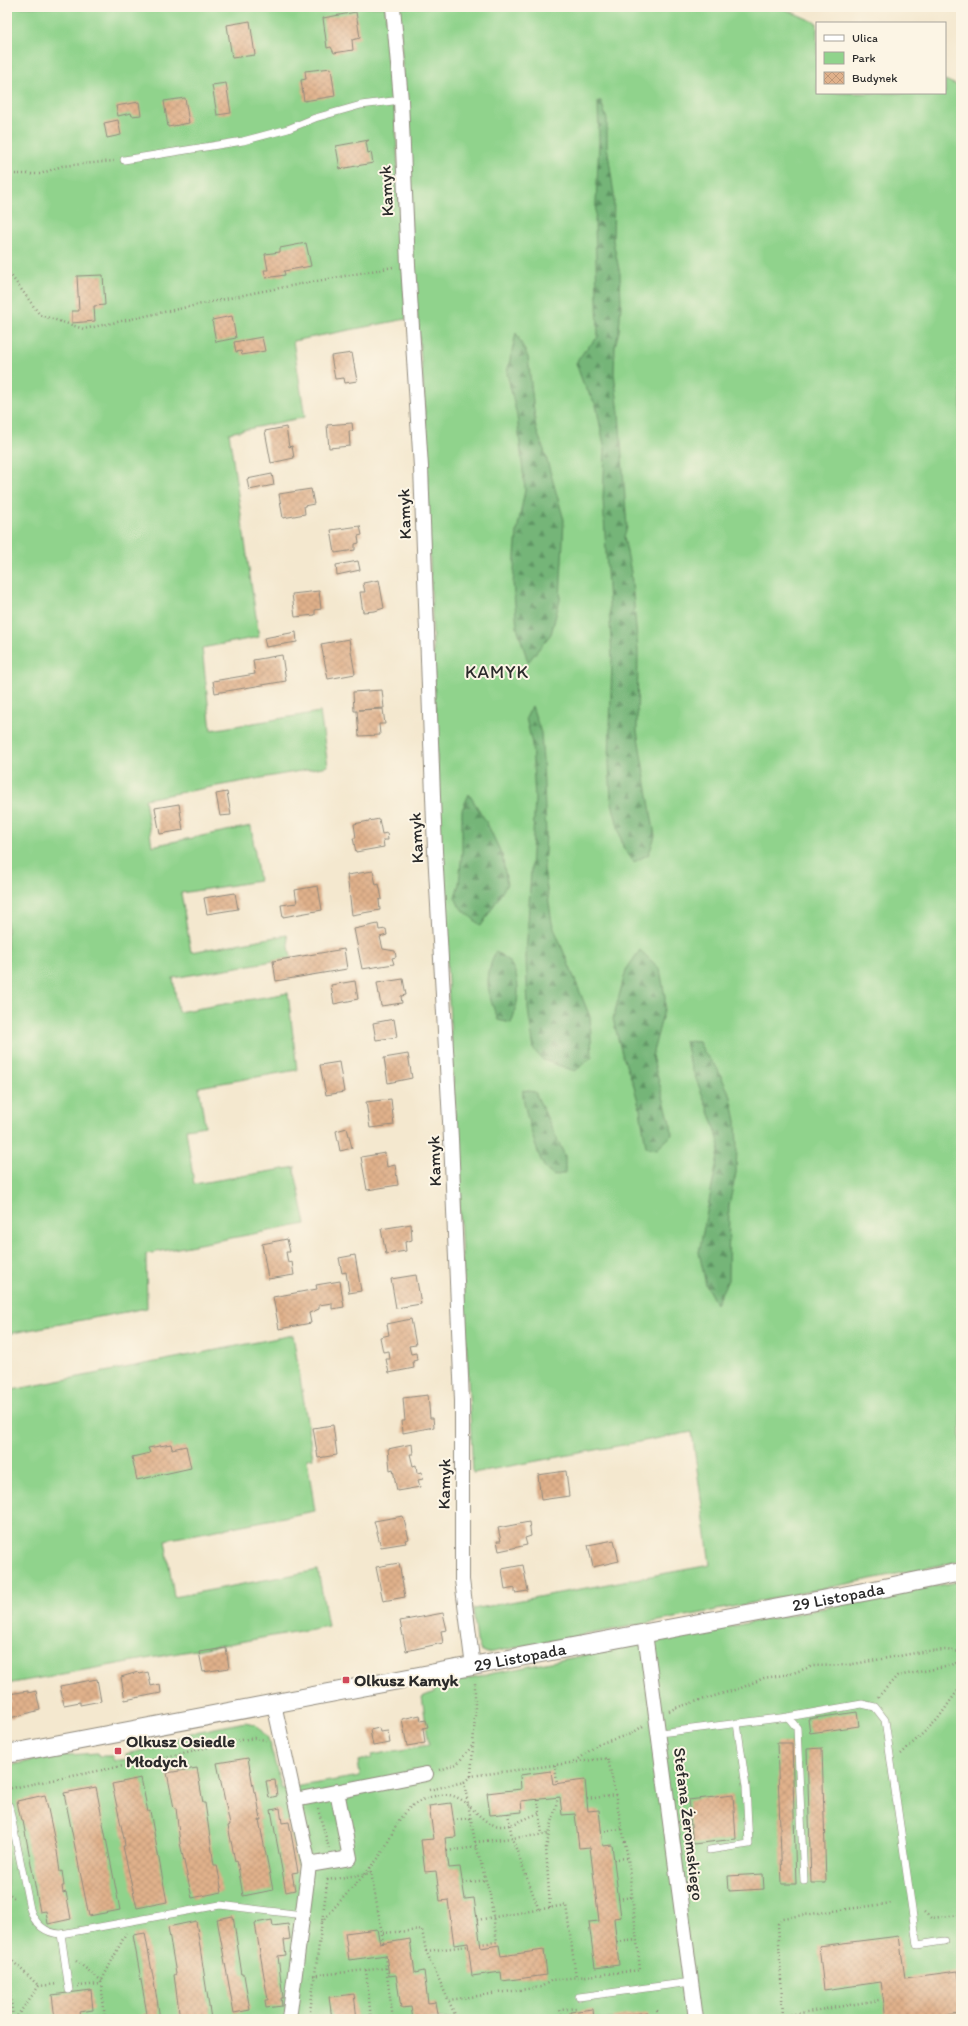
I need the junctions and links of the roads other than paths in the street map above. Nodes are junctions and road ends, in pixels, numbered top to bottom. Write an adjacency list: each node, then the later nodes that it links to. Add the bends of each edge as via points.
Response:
1 (393, 7): 2 (street, Kamyk)
2 (401, 100): 3 (lane, via 361,105 243,141); 6 (street, Kamyk, via 421,467 434,851 451,1139 462,1393 462,1580)
3 (124, 160)
4 (961, 1572): 5 (street, 29 Listopada)
5 (645, 1633): 6 (street, 29 Listopada); 10 (street, Stefana Żeromskiego)
6 (473, 1667): 7 (street, 29 Listopada)
7 (274, 1704): 11 (street, 29 Listopada); 14 (street)
8 (788, 1717): 9 (lane); 18 (lane, via 797,1728); 21 (lane, via 862,1704 875,1707 885,1720 917,1945)
9 (738, 1723): 10 (lane); 16 (lane, via 746,1787 749,1844)
10 (660, 1734): 22 (street, Stefana Żeromskiego)
11 (7, 1754)
12 (426, 1774): 13 (street)
13 (337, 1791): 14 (street); 17 (street, via 350,1858)
14 (295, 1800): 17 (street)
15 (10, 1806): 20 (lane, via 34,1920 50,1933)
16 (709, 1850)
17 (309, 1865): 19 (street)
18 (804, 1881)
19 (303, 1915): 20 (lane, via 220,1905); 25 (street)
20 (61, 1934): 23 (lane)
21 (944, 1941)
22 (691, 1982): 24 (lane); 26 (street, Stefana Żeromskiego)
23 (69, 1990)
24 (579, 1997)
25 (289, 2019)
26 (696, 2019)

